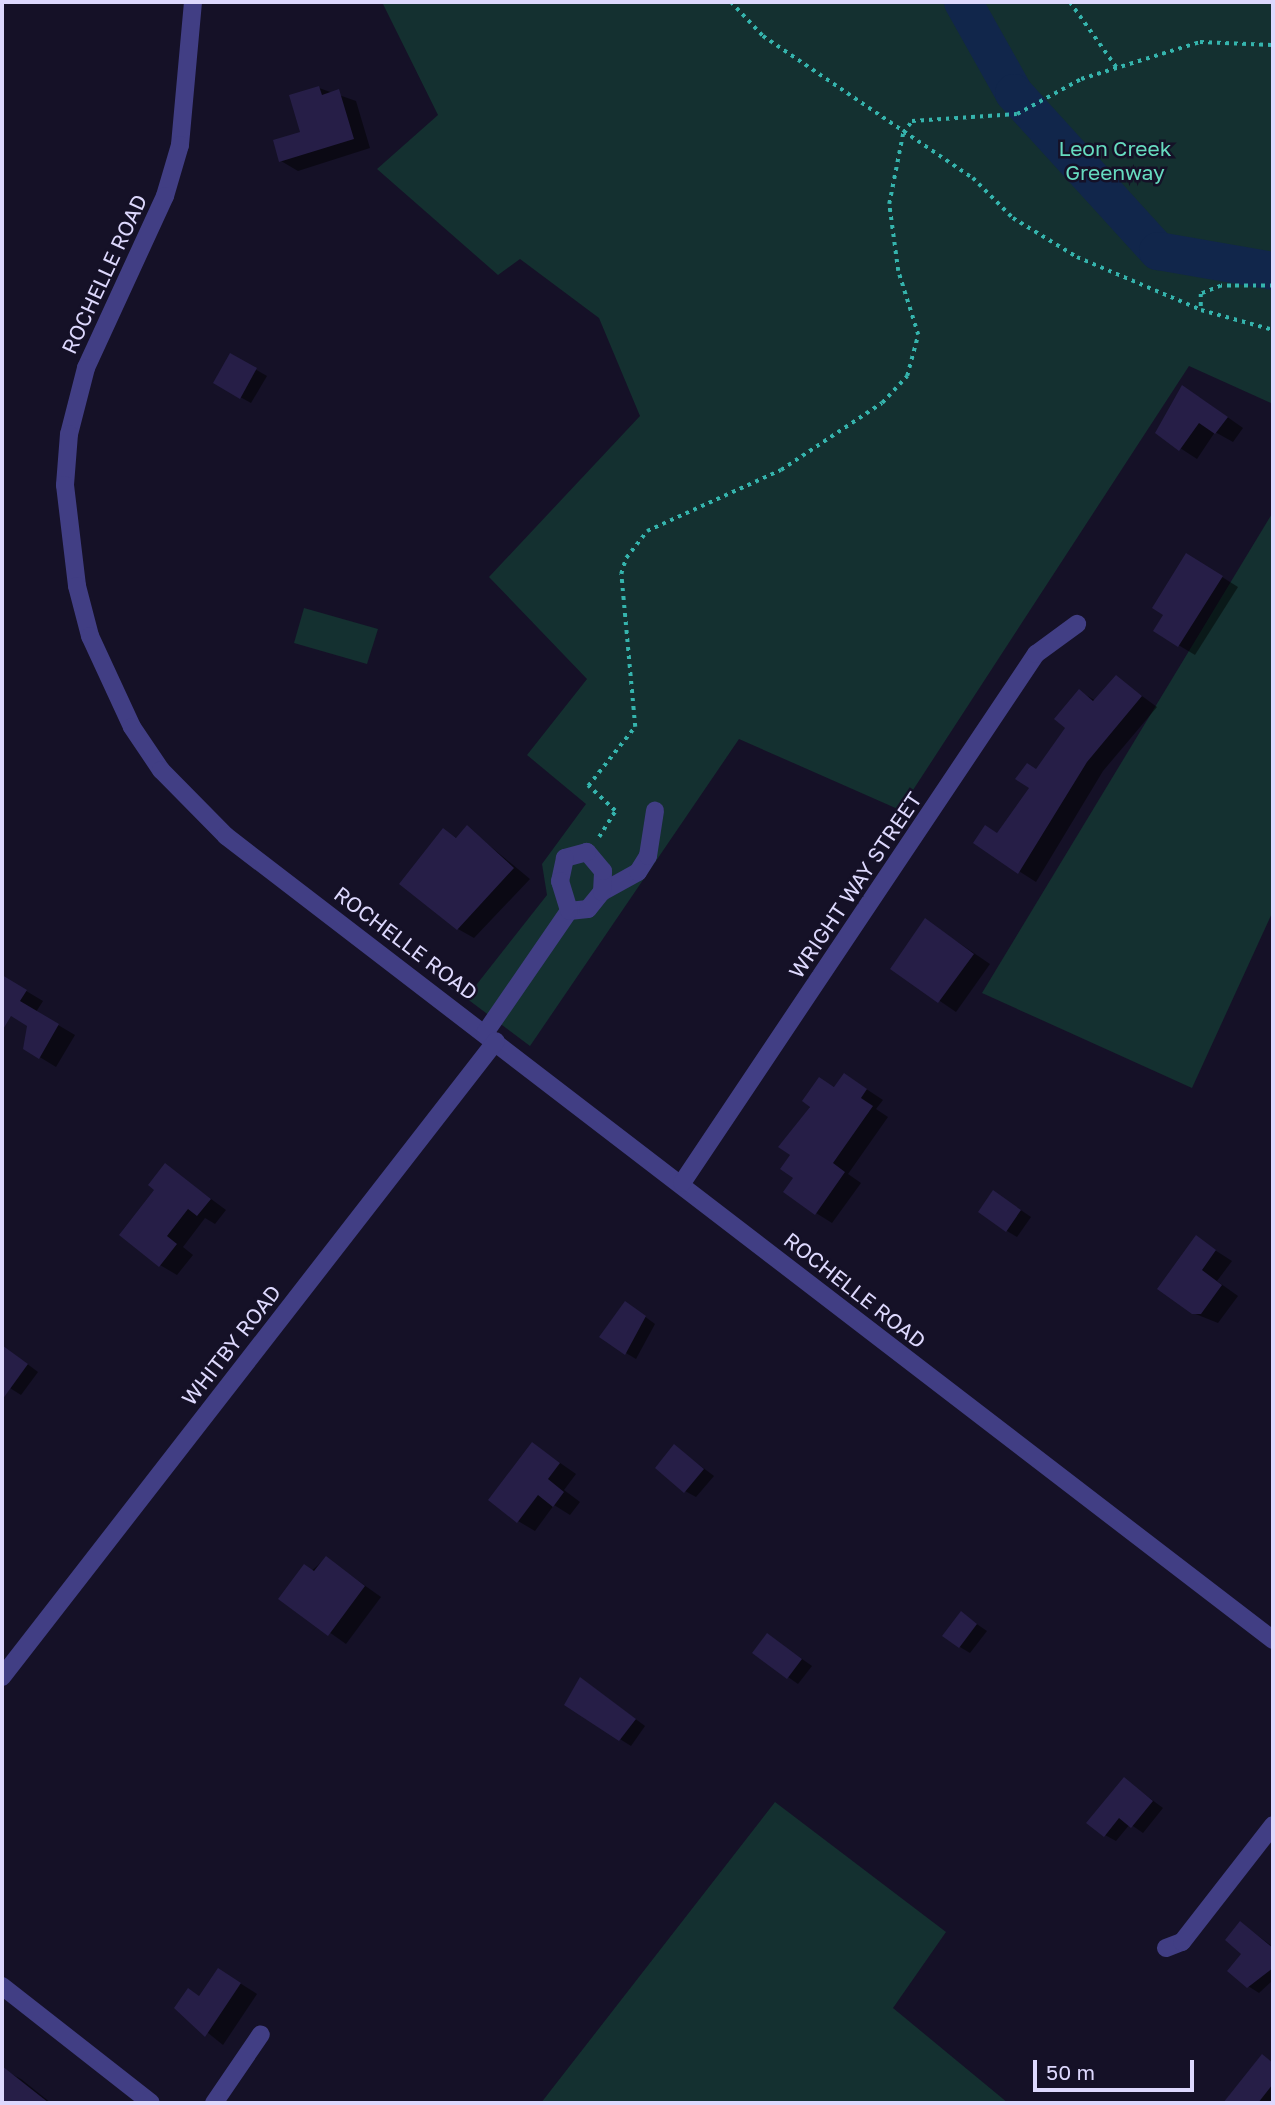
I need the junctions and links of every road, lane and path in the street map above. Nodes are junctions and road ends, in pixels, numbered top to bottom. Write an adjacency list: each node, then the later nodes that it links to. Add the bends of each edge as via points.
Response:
1 (193, 2): 15 (street, ROCHELLE ROAD, via 180,145 165,195 90,356 69,434 69,539 90,636 132,727 196,807)
2 (731, 2): 6 (path, via 763,36)
3 (1070, 2): 5 (path)
4 (1273, 45): 5 (path, via 1200,42)
5 (1116, 68): 6 (path, via 1017,114 925,117)
6 (904, 133): 8 (path, via 974,178 1013,218 1077,257); 12 (path, via 889,204 898,271 918,335 907,376 873,410 781,470 647,531 626,558 621,574 635,727 587,786 615,811)
7 (1273, 286): 8 (path, via 1221,286 1200,294)
8 (1201, 310): 9 (path)
9 (1273, 330)
10 (1077, 624): 16 (street, WRIGHT WAY STREET, via 1036,654)
11 (655, 811): 13 (street, via 648,856 638,872)
12 (587, 852): 13 (street, via 603,871); 14 (street, via 565,858 561,890)
13 (602, 892): 14 (street, via 588,909)
14 (569, 911): 15 (street, WHITBY ROAD)
15 (490, 1037): 16 (street, ROCHELLE ROAD); 18 (street, WHITBY ROAD)
16 (682, 1183): 17 (street, ROCHELLE ROAD)
17 (1273, 1640)
18 (2, 1677)
19 (1273, 1825): 20 (street, via 1182,1942)
20 (1166, 1948)
21 (2, 1986): 23 (street)
22 (261, 2034): 24 (street)
23 (150, 2103)
24 (214, 2103)

